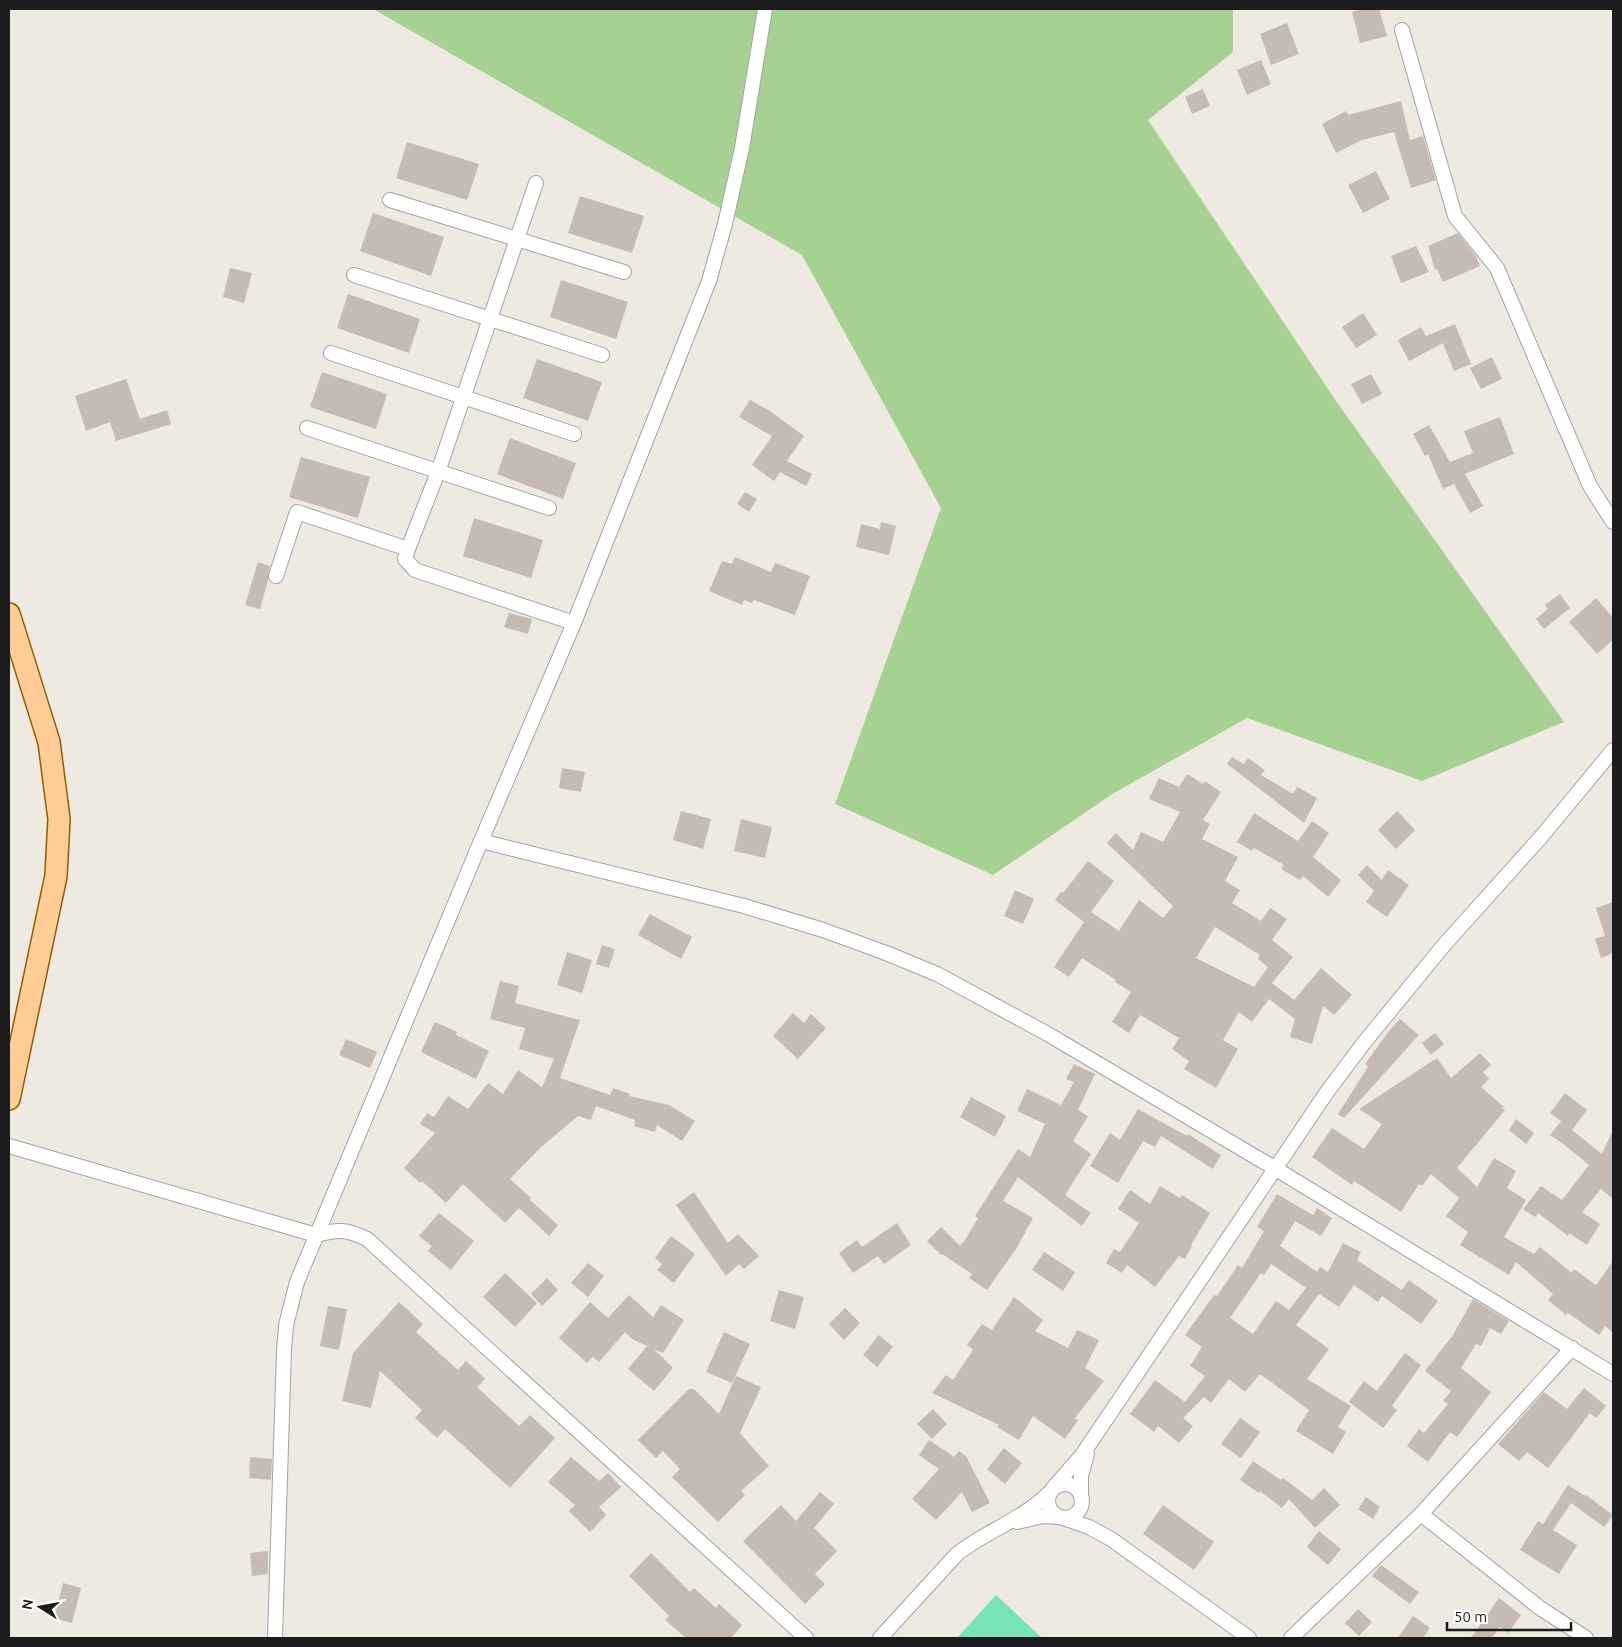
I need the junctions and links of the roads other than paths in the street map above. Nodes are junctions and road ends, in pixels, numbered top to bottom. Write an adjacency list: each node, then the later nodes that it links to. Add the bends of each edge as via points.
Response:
1 (765, 9): 20 (street, via 742,148 709,281)
2 (1402, 30): 16 (street, via 1456,216 1497,268 1590,486)
3 (536, 183): 5 (street)
4 (390, 200): 5 (street)
5 (518, 240): 6 (street); 8 (street)
6 (624, 272)
7 (354, 275): 8 (street)
8 (490, 319): 10 (street); 11 (street)
9 (331, 353): 11 (street)
10 (602, 355)
11 (463, 397): 13 (street); 14 (street)
12 (307, 428): 14 (street)
13 (574, 434)
14 (438, 472): 15 (street); 17 (street)
15 (549, 508)
16 (1613, 522)
17 (408, 548): 18 (street, via 297,512); 20 (street, via 405,559 416,570)
18 (276, 576)
19 (9, 614): 23 (main road, via 49,742 59,819 56,876)
20 (574, 623): 22 (street)
21 (1613, 750): 25 (street, via 1363,1044)
22 (481, 841): 25 (street, via 744,906 886,953 936,974 1046,1033); 26 (street)
23 (9, 1098)
24 (9, 1146): 26 (street)
25 (1276, 1169): 27 (street); 29 (street)
26 (316, 1235): 36 (street, via 297,1282 286,1325); 37 (street, via 334,1230 351,1231 367,1239)
27 (1572, 1348): 28 (street); 32 (street)
28 (1613, 1374)
29 (1092, 1441): 30 (street); 31 (street, via 1081,1476)
30 (1052, 1490): 31 (street, via 1061,1484 1070,1485 1079,1491); 33 (street, via 1048,1495 1048,1506 1051,1512); 34 (street, via 1030,1509)
31 (1081, 1499): 33 (street, via 1077,1513); 35 (street, via 1089,1514)
32 (1421, 1514): 40 (street); 41 (street, via 1540,1608)
33 (1061, 1517): 34 (street, via 1043,1516); 35 (street)
34 (1002, 1526): 38 (street, via 957,1554)
35 (1111, 1539): 39 (street)
36 (274, 1638)
37 (806, 1638)
38 (880, 1638)
39 (1249, 1638)
40 (1291, 1638)
41 (1586, 1638)

